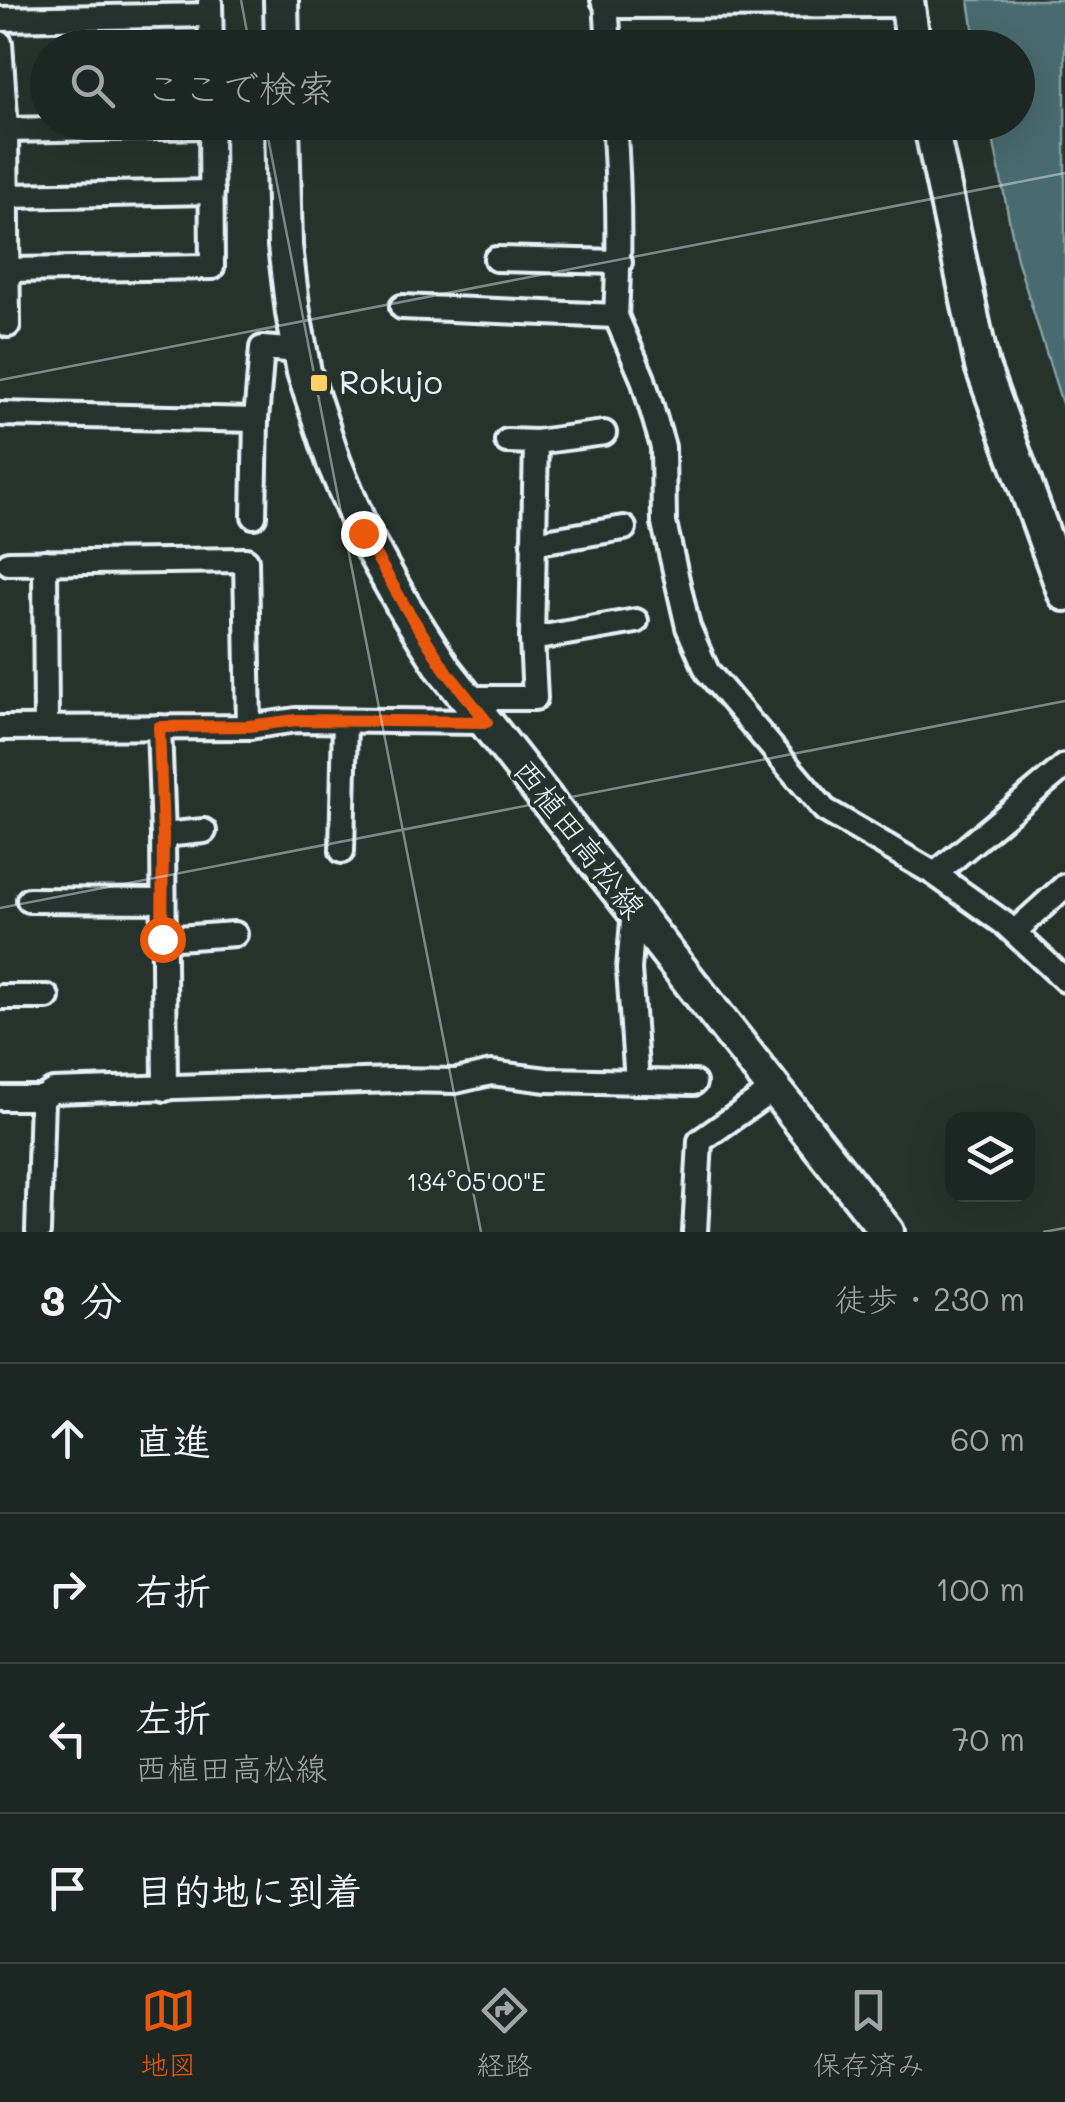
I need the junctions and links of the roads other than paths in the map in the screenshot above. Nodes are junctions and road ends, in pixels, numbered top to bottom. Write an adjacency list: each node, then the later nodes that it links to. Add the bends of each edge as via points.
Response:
1 (281, 0): 6 (main road)
2 (605, 0): 3 (street, via 621,6); 7 (street)
3 (907, 2): 8 (main road)
4 (210, 8): 5 (street)
5 (0, 19)
6 (282, 30)
7 (608, 30)
8 (911, 30)
9 (0, 43): 11 (street)
10 (30, 129): 11 (street)
11 (6, 130): 17 (street)
12 (211, 140): 16 (street)
13 (282, 140): 24 (main road, 西植田高松線, via 285,246)
14 (615, 140): 19 (street)
15 (934, 140): 35 (main road, via 982,366)
16 (212, 192): 17 (street); 20 (street, via 212,266)
17 (6, 196): 20 (street)
18 (496, 259): 19 (street)
19 (620, 262): 22 (street)
20 (7, 270): 23 (street)
21 (402, 307): 22 (street)
22 (616, 316): 48 (street, via 663,447 664,523 688,627 708,670 826,810)
23 (8, 324)
24 (300, 350): 26 (street, via 262,348); 38 (main road, 西植田高松線, via 363,533 444,668)
25 (0, 414): 26 (street)
26 (256, 420): 30 (street)
27 (604, 432): 29 (street)
28 (507, 441): 29 (street)
29 (536, 442): 32 (street)
30 (254, 516)
31 (624, 528): 32 (street)
32 (533, 543): 37 (street)
33 (9, 562): 34 (street)
34 (45, 562): 40 (street, via 246,560); 43 (street)
35 (1065, 594)
36 (636, 620): 37 (street)
37 (532, 639): 38 (street, via 536,698)
38 (477, 710): 39 (street); 52 (main road, 西植田高松線)
39 (344, 720): 40 (street); 47 (street)
40 (249, 726): 41 (street)
41 (159, 727): 43 (street); 46 (street)
42 (0, 728): 43 (street)
43 (46, 728)
44 (1065, 766): 48 (street)
45 (204, 832): 46 (street)
46 (163, 835): 51 (street)
47 (342, 851)
48 (935, 874): 53 (street)
49 (1065, 886): 53 (street)
50 (29, 900): 51 (street)
51 (162, 901): 55 (street)
52 (634, 910): 59 (street, via 629,969); 62 (main road, 西植田高松線)
53 (1014, 932): 56 (street)
54 (235, 934): 55 (street)
55 (162, 939): 61 (street)
56 (1065, 980)
57 (0, 997): 58 (street)
58 (47, 997)
59 (636, 1082): 60 (street); 61 (street, via 491,1073 456,1081)
60 (694, 1083)
61 (165, 1089): 64 (street, via 53,1091)
62 (774, 1089): 66 (street, via 700,1141); 67 (main road, 西植田高松線)
63 (0, 1098): 64 (street)
64 (42, 1098): 65 (street)
65 (38, 1232)
66 (695, 1232)
67 (887, 1232)

